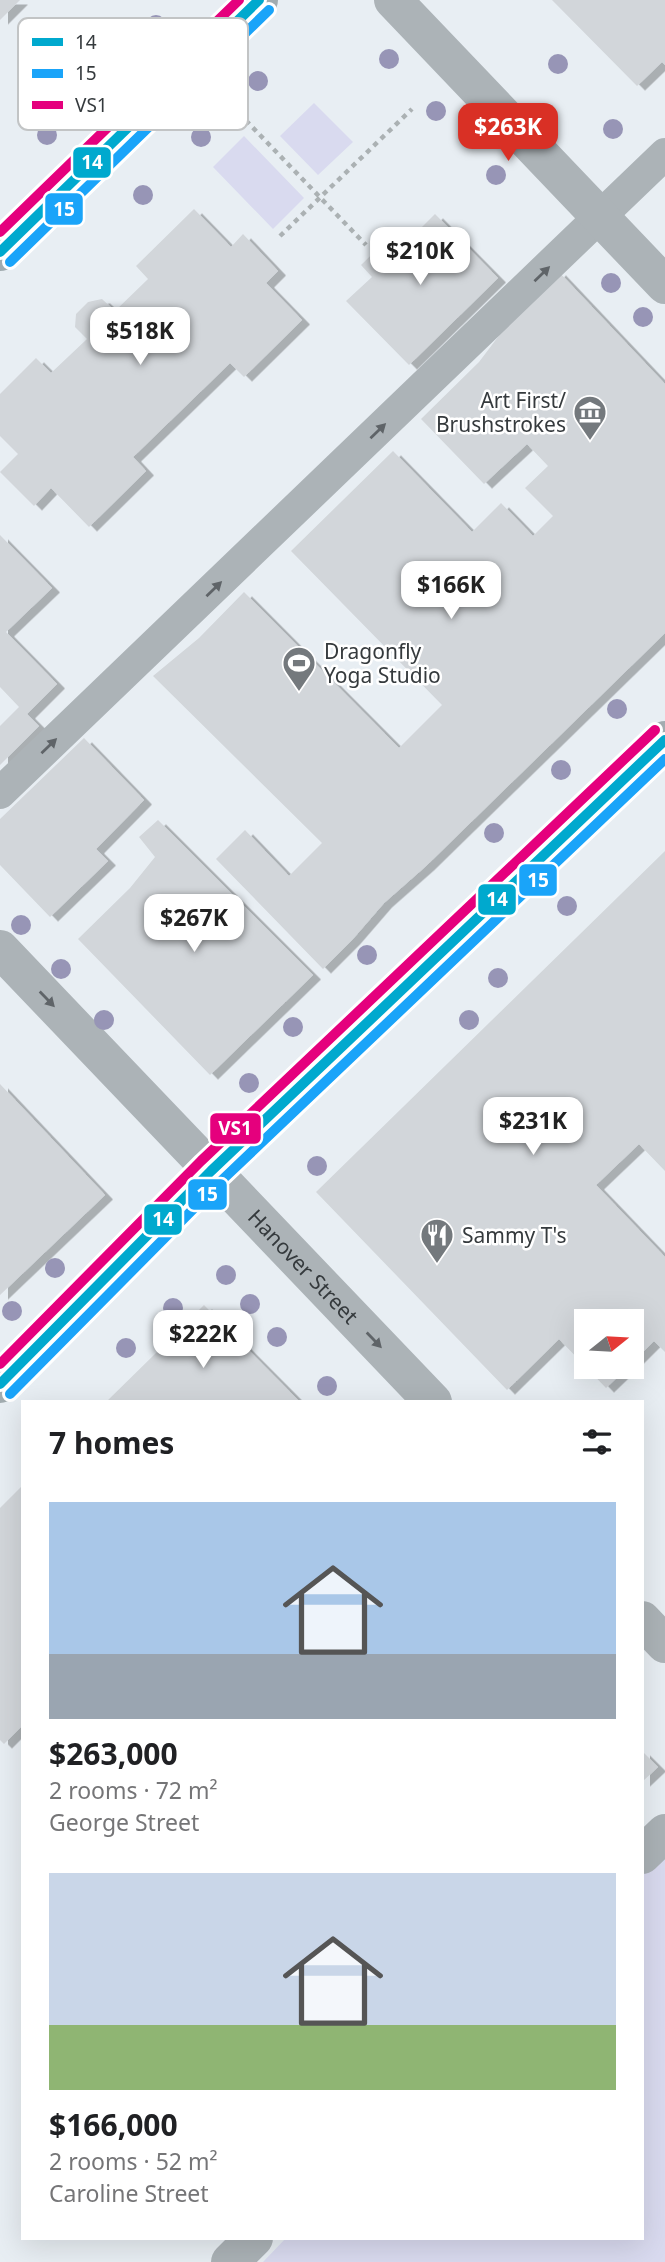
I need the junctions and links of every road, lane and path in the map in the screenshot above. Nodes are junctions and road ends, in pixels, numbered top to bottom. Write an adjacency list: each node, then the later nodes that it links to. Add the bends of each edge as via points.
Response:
1 (259, 0): 3 (main road)
2 (393, 0): 9 (street)
3 (240, 18)
4 (412, 109): 8 (path)
5 (248, 123): 8 (path)
6 (125, 130): 12 (main road)
7 (665, 154): 9 (lane)
8 (320, 198): 10 (path); 11 (path)
9 (601, 218): 13 (street); 15 (lane, one-way to 9)
10 (280, 236)
11 (366, 245)
12 (0, 252)
13 (665, 285)
14 (665, 740): 17 (main road)
15 (0, 793)
16 (0, 949): 17 (street, Hanover Street, one-way to 17)
17 (211, 1171): 18 (main road); 19 (street, Hanover Street, one-way to 19)
18 (0, 1384)
19 (431, 1400)
20 (644, 1622): 21 (street)
21 (665, 1644)
22 (665, 1833): 23 (main road)
23 (644, 1854)
24 (252, 2240): 25 (main road)
25 (230, 2262)

